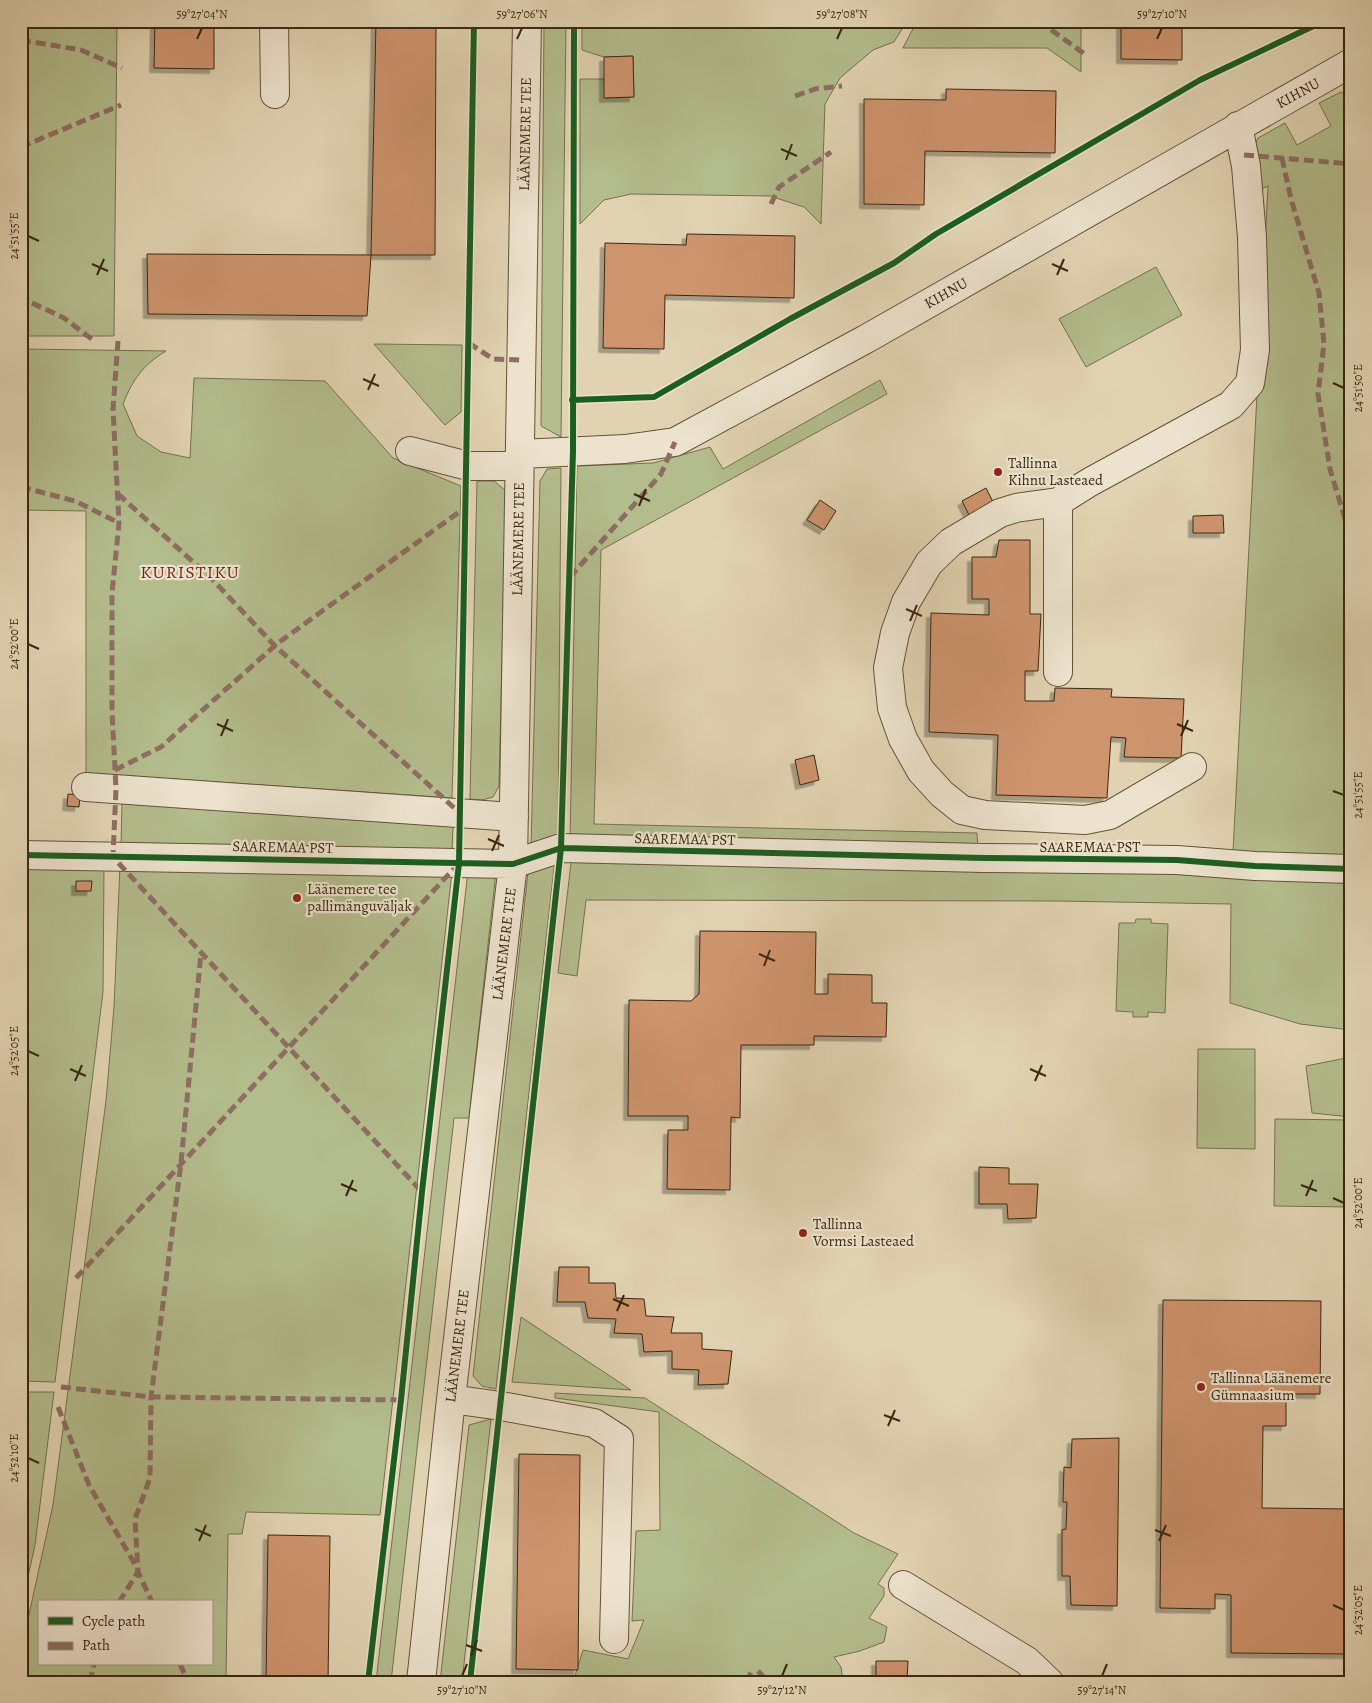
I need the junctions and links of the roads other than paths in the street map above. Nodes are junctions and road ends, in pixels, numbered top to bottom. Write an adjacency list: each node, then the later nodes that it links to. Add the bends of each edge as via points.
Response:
1 (274, 21): 4 (street)
2 (526, 21): 7 (street, LÄÄNEMERE TEE)
3 (1351, 63): 5 (street, KIHNU)
4 (274, 94)
5 (1238, 126): 7 (street, KIHNU, via 866,339 674,442); 8 (street, via 1246,166 1252,237 1255,350 1250,383 1231,405)
6 (410, 451): 7 (street, KIHNU, via 468,466)
7 (520, 460): 13 (street, LÄÄNEMERE TEE)
8 (1058, 502): 9 (street); 12 (street, via 1000,513 951,542 929,563 906,602 894,633 888,668 892,708 902,739 921,771 942,794 962,810)
9 (1058, 672)
10 (1192, 767): 12 (street, via 1110,815 1085,820)
11 (86, 788): 13 (street)
12 (985, 815): 15 (street)
13 (514, 817): 16 (street, LÄÄNEMERE TEE)
14 (21, 855): 16 (street, SAAREMAA PST)
15 (984, 858): 16 (street, SAAREMAA PST, via 561,848); 17 (street, SAAREMAA PST, via 1177,860)
16 (513, 864): 18 (street, LÄÄNEMERE TEE)
17 (1351, 869)
18 (451, 1399): 20 (street, via 594,1423 619,1439); 21 (street, LÄÄNEMERE TEE)
19 (903, 1585): 22 (street, via 1027,1661)
20 (614, 1639)
21 (421, 1682)
22 (1049, 1682)

